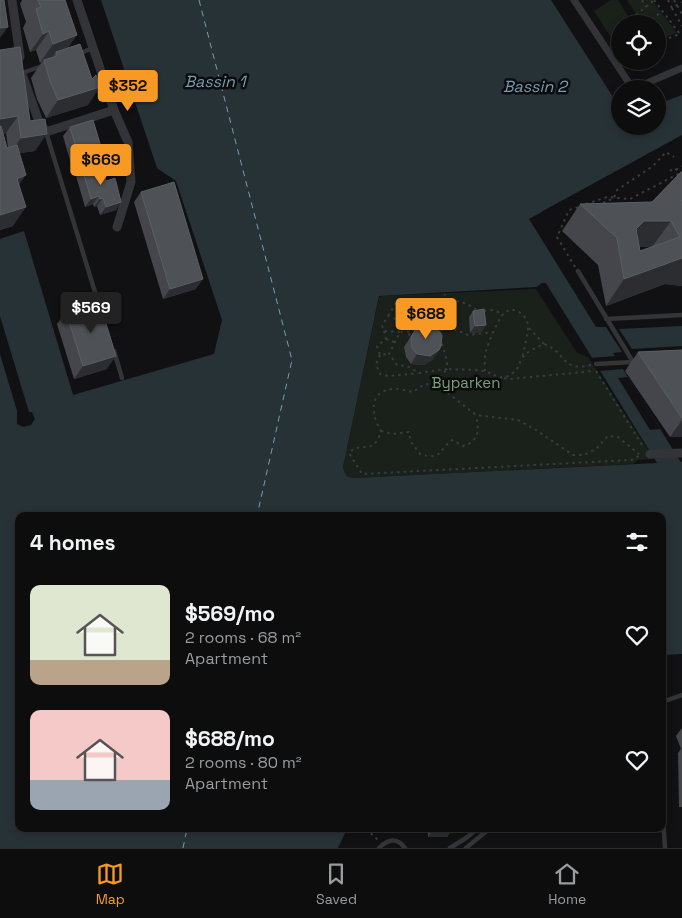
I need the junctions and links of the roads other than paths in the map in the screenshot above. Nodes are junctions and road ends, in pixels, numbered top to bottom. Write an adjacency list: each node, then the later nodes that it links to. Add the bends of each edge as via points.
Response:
1 (12, 0): 8 (street, via 14,52)
2 (76, 0): 4 (street)
3 (574, 0): 7 (street, via 634,89)
4 (93, 48): 5 (lane); 9 (street)
5 (76, 54)
6 (49, 64): 8 (lane)
7 (682, 68)
8 (22, 73): 10 (street, via 38,119)
9 (114, 110): 10 (street); 11 (street, via 128,142 131,182)
10 (46, 132): 13 (lane)
11 (116, 227)
12 (578, 271): 15 (lane)
13 (101, 312)
14 (682, 315): 15 (lane)
15 (606, 319): 17 (lane)
16 (113, 350): 20 (lane)
17 (633, 362): 18 (lane); 19 (lane)
18 (643, 362)
19 (596, 364)
20 (122, 378)
21 (680, 453): 22 (street)
22 (650, 454)
23 (682, 695): 24 (lane)
24 (666, 701)
25 (473, 832): 30 (lane)
26 (485, 832): 31 (lane)
27 (664, 832): 32 (lane)
28 (381, 846): 29 (lane, via 393,840 401,842)
29 (405, 848)
30 (450, 848)
31 (466, 848)
32 (665, 848)

